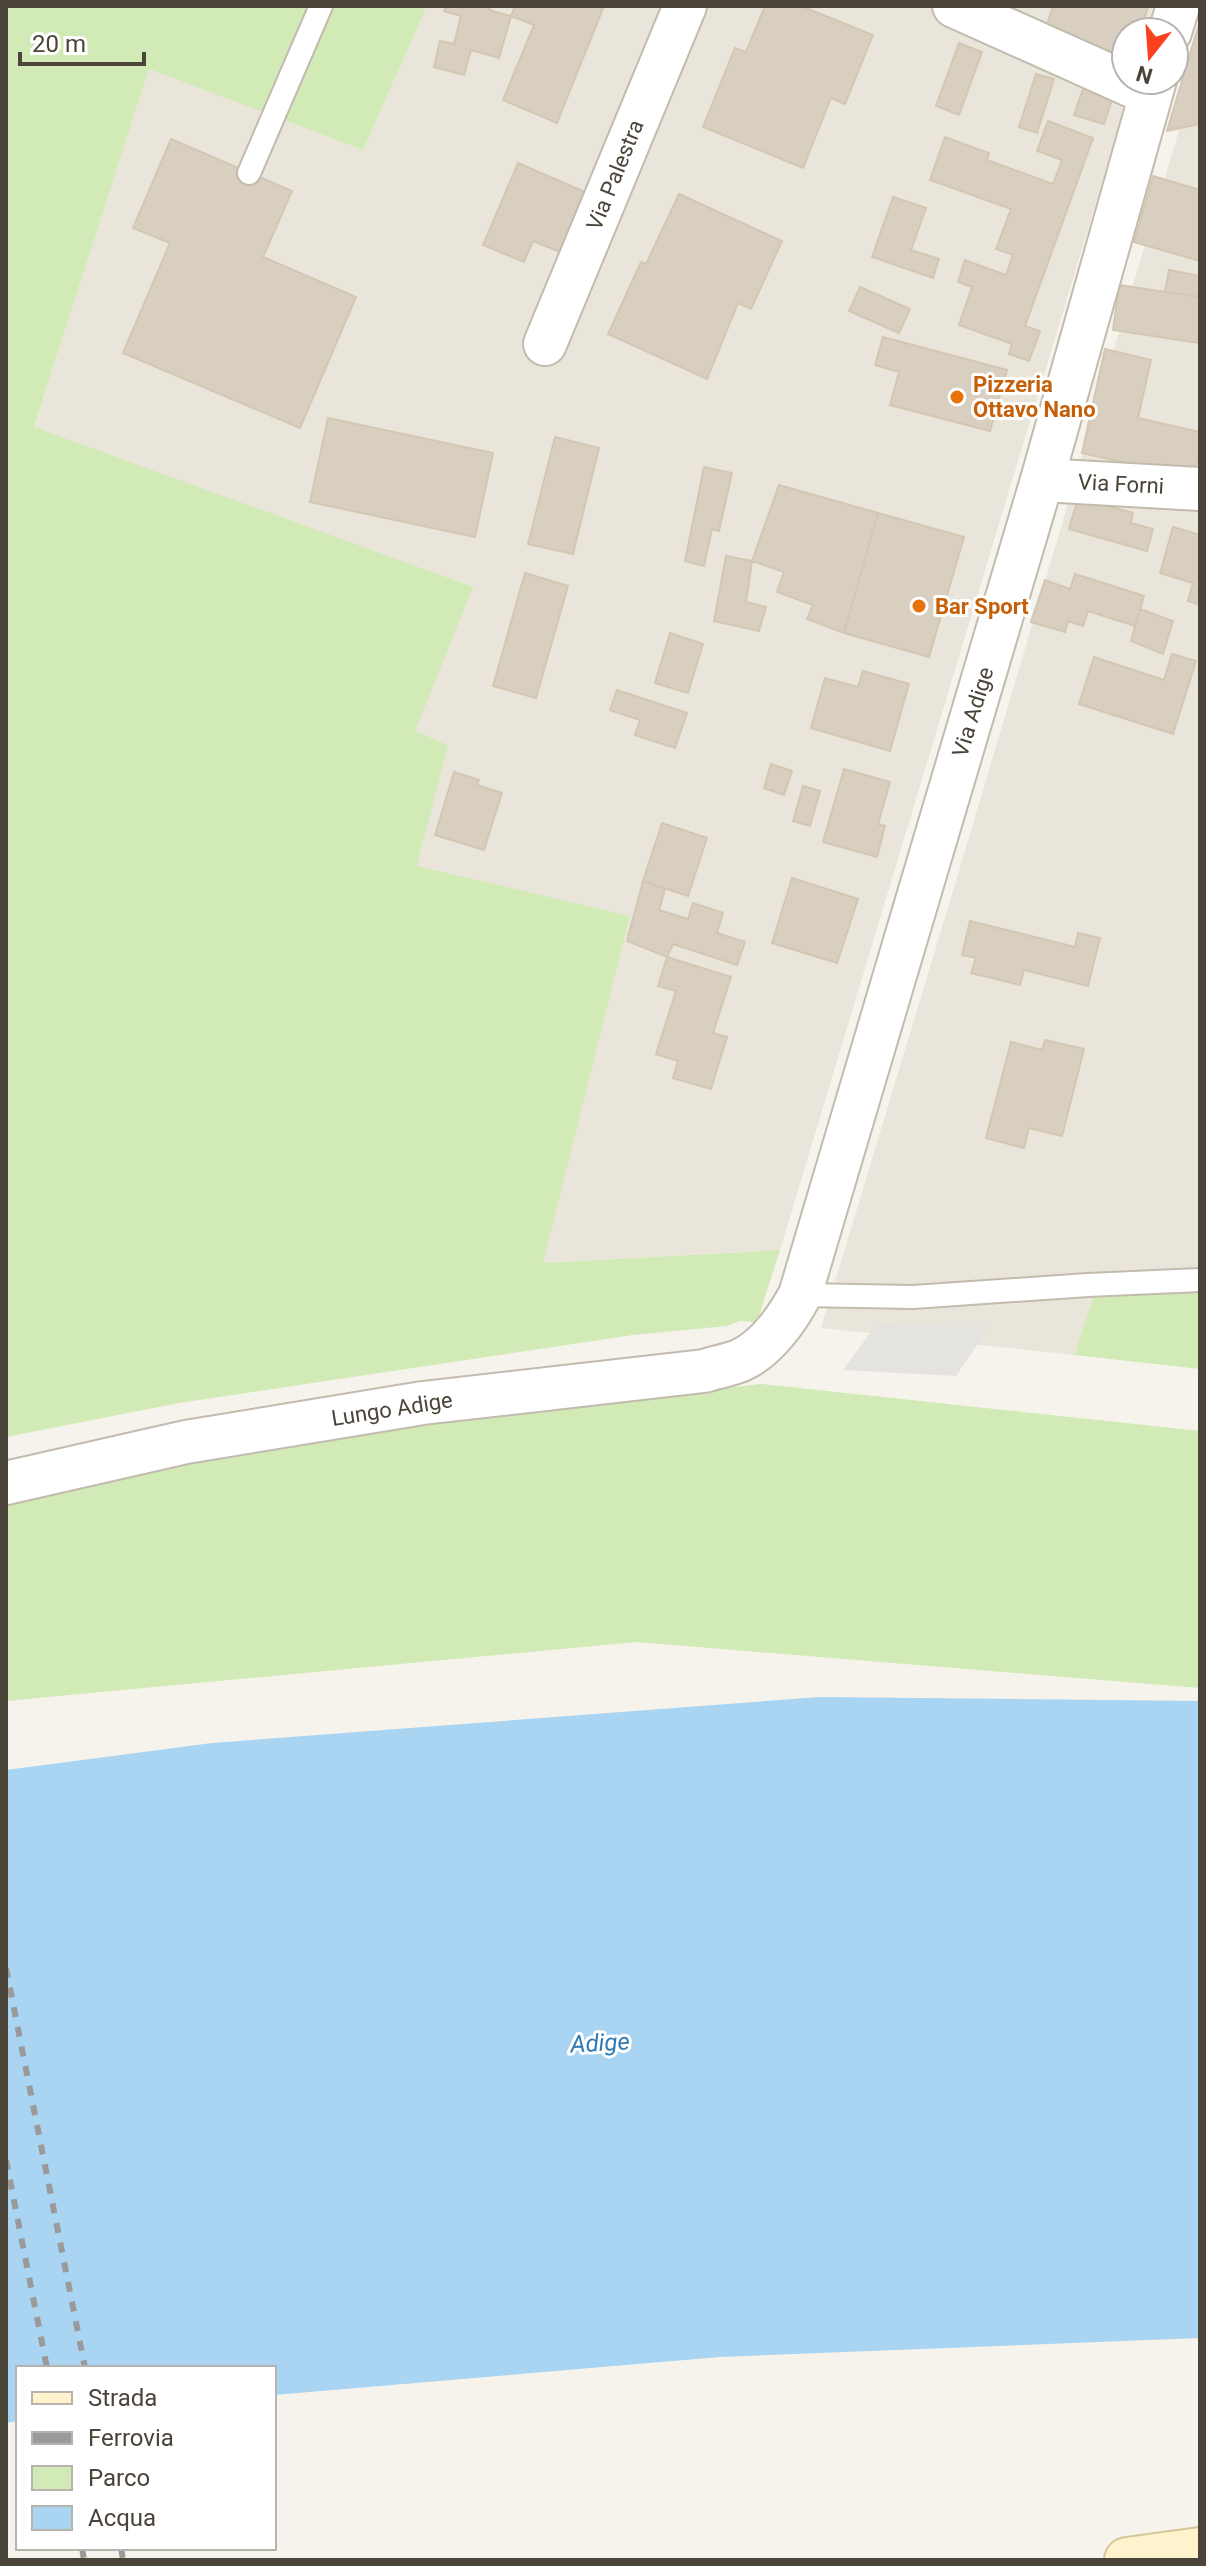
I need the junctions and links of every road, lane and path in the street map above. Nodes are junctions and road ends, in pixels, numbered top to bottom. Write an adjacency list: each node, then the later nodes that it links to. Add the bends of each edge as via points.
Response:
1 (321, 6): 6 (lane)
2 (685, 6): 7 (street, Via Palestra)
3 (954, 6): 4 (street)
4 (1110, 70)
5 (1149, 96): 8 (street, Via Adige)
6 (249, 173)
7 (545, 344)
8 (1042, 480): 9 (street, Via Forni); 11 (street, Via Adige)
9 (1200, 489)
10 (1200, 1280): 11 (lane, via 913,1297)
11 (800, 1295): 12 (street, Via Adige)
12 (772, 1335): 13 (street, Lungo Adige, via 743,1360 704,1371 423,1403 186,1442)
13 (6, 1483)
14 (1200, 2550): 15 (main road)
15 (1127, 2560)

